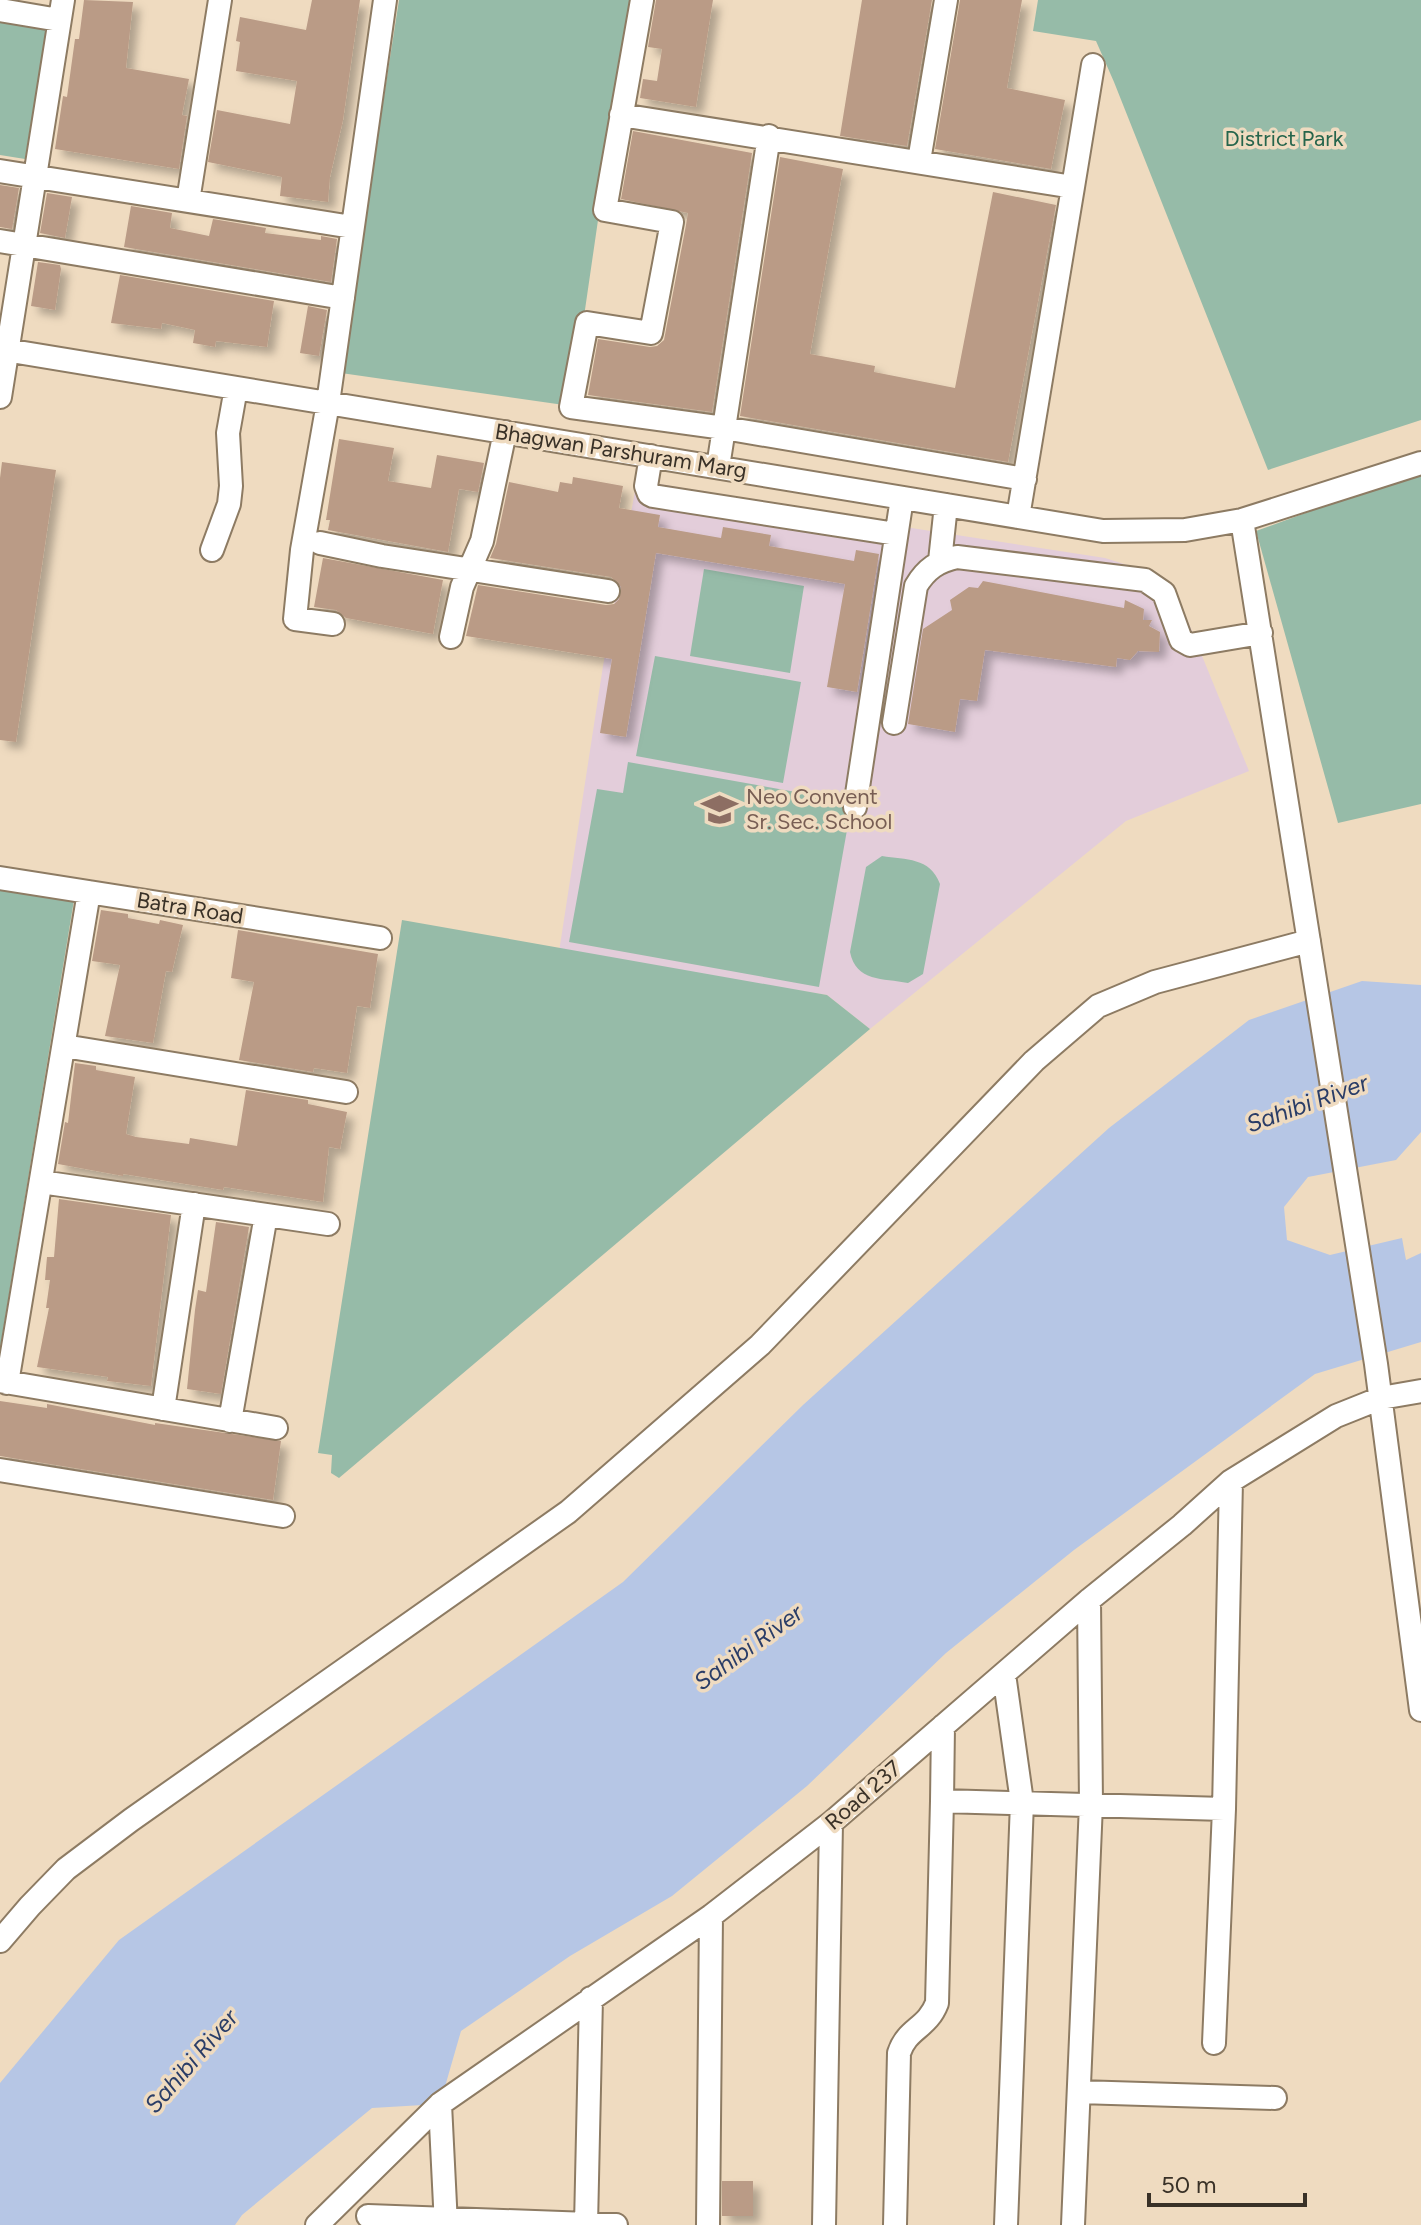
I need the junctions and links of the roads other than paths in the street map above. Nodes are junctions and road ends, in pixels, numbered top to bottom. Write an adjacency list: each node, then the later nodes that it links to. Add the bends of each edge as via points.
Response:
1 (220, 0): 14 (street)
2 (385, 0): 15 (street)
3 (642, 0): 8 (street)
4 (946, 0): 10 (street)
5 (0, 10): 6 (street)
6 (61, 10): 12 (street)
7 (1093, 65): 13 (street)
8 (621, 115): 9 (street); 23 (street, via 605,210 672,222 651,333 587,323)
9 (769, 136): 10 (street); 24 (street)
10 (919, 161): 13 (street)
11 (0, 171): 12 (street)
12 (35, 177): 14 (street); 17 (street)
13 (1073, 187): 30 (street)
14 (188, 201): 15 (street)
15 (352, 227): 18 (street)
16 (0, 241): 17 (street)
17 (24, 245): 18 (street); 19 (street)
18 (343, 298): 22 (street)
19 (4, 350): 20 (street, Bhagwan Parshuram Marg); 21 (street)
20 (236, 388): 22 (street, Bhagwan Parshuram Marg); 37 (street, via 228,433 229,504)
21 (0, 397)
22 (328, 403): 25 (street, Bhagwan Parshuram Marg); 41 (street, via 295,619)
23 (571, 407): 24 (street); 26 (street)
24 (724, 428): 29 (street); 30 (street)
25 (505, 432): 26 (street, Bhagwan Parshuram Marg); 39 (street, via 488,519)
26 (565, 442): 27 (street, Bhagwan Parshuram Marg)
27 (651, 456): 29 (street, Bhagwan Parshuram Marg); 35 (street, via 646,486 653,496)
28 (1421, 463): 34 (street, Bhagwan Parshuram Marg)
29 (718, 467): 31 (street, Bhagwan Parshuram Marg)
30 (1025, 479): 33 (street)
31 (902, 498): 32 (street, Bhagwan Parshuram Marg); 35 (street)
32 (946, 505): 33 (street, Bhagwan Parshuram Marg); 38 (street)
33 (1018, 517): 34 (street, Bhagwan Parshuram Marg, via 1103,531 1185,530)
34 (1242, 520): 42 (street)
35 (896, 534): 45 (street)
36 (320, 543): 39 (street)
37 (212, 550)
38 (940, 561): 42 (street, via 957,557 1145,580 1164,593 1181,640 1190,645); 44 (street, via 916,586)
39 (471, 568): 40 (street); 43 (street)
40 (608, 591)
41 (333, 624)
42 (1261, 633): 49 (street)
43 (451, 637)
44 (894, 723)
45 (855, 807)
46 (0, 878): 47 (street, Batra Road)
47 (89, 892): 48 (street, Batra Road); 50 (street)
48 (380, 938)
49 (1309, 941): 58 (street); 77 (street, via 1155,982 1098,1006 1034,1061 760,1345 568,1512 66,1869)
50 (64, 1046): 51 (street); 52 (street)
51 (346, 1092)
52 (41, 1182): 53 (street); 56 (street)
53 (194, 1204): 54 (street); 59 (street)
54 (266, 1215): 55 (street); 60 (street)
55 (328, 1224)
56 (4, 1382): 59 (street)
57 (1421, 1391): 58 (street, Road 237)
58 (1381, 1398): 63 (street, Road 237, via 1336,1416); 65 (street)
59 (163, 1409): 60 (street)
60 (230, 1421): 61 (street)
61 (276, 1428)
62 (0, 1470): 64 (street)
63 (1231, 1481): 66 (street, Road 237); 74 (street)
64 (283, 1516)
65 (1414, 1597): 67 (street)
66 (1089, 1600): 68 (street, Road 237); 73 (street)
67 (1418, 1664): 69 (street)
68 (1004, 1674): 70 (street, Road 237); 72 (street)
69 (1421, 1710)
70 (943, 1726): 71 (street); 75 (street, Road 237)
71 (942, 1801): 72 (street); 90 (street, via 937,2003 930,2019 903,2039 899,2053)
72 (1022, 1802): 73 (street); 91 (street)
73 (1091, 1804): 74 (street); 80 (street)
74 (1224, 1809): 79 (street)
75 (831, 1823): 76 (street, Road 237); 89 (street)
76 (711, 1916): 78 (street, Road 237); 88 (street)
77 (0, 1941)
78 (591, 1998): 82 (street, Road 237); 85 (street)
79 (1214, 2043)
80 (1079, 2092): 81 (street); 92 (street)
81 (1275, 2098)
82 (440, 2104): 84 (street); 86 (street, Road 237)
83 (377, 2219): 84 (street)
84 (446, 2222): 85 (street)
85 (586, 2224): 87 (street)
86 (317, 2225)
87 (616, 2225)
88 (708, 2225)
89 (824, 2225)
90 (895, 2225)
91 (1006, 2225)
92 (1073, 2225)

